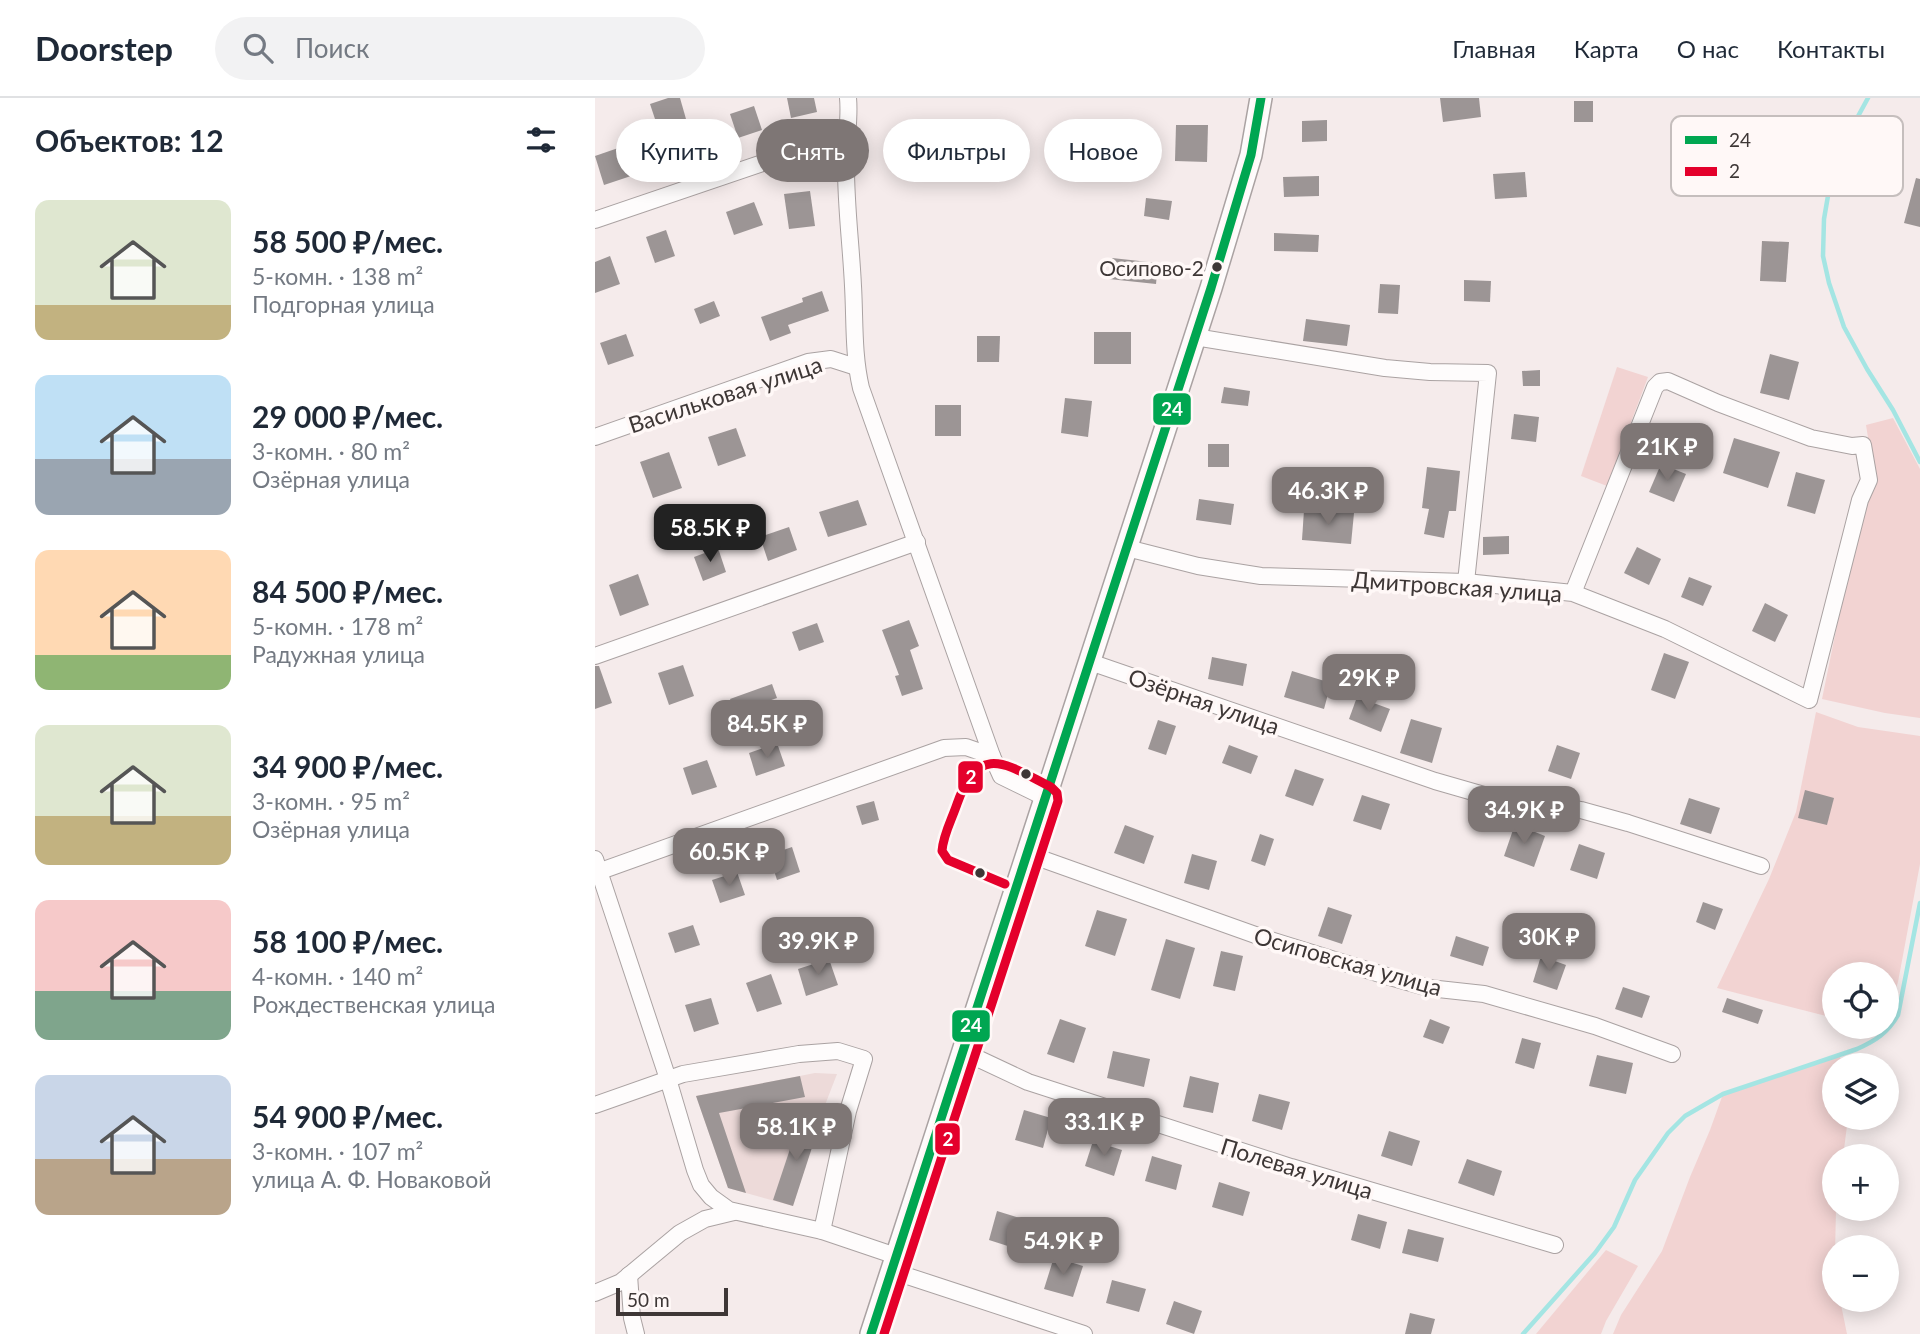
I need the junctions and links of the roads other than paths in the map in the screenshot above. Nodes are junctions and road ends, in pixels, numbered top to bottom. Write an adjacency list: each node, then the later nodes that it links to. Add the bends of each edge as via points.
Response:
1 (848, 98): 3 (street)
2 (1261, 98): 7 (main road, via 1251,155)
3 (850, 119)
4 (756, 165): 6 (street)
5 (847, 182): 8 (street)
6 (595, 220)
7 (1195, 337): 11 (main road); 12 (street, via 1385,368 1488,373)
8 (856, 367): 9 (street, Васильковая улица, via 831,359 808,362); 10 (street)
9 (595, 437)
10 (917, 542): 14 (street); 16 (street)
11 (1127, 548): 12 (street, Дмитровская улица, via 1261,576); 15 (main road)
12 (1466, 582): 13 (street, Дмитровская улица)
13 (1573, 593): 13 (street, Дмитровская улица, via 1660,382 1677,384 1811,438 1863,445 1869,480 1809,700 1665,629)
14 (595, 656)
15 (1090, 662): 17 (main road); 19 (street, Озёрная улица, via 1436,781 1509,802 1581,810)
16 (992, 756): 17 (street, via 1001,776); 20 (street, via 966,747 944,748)
17 (1046, 798): 18 (main road)
18 (1028, 854): 21 (main road); 22 (street, Осиповская улица, via 1383,975 1429,988 1484,994)
19 (1761, 866)
20 (597, 868): 23 (street)
21 (963, 1051): 27 (street, Полевая улица, via 1028,1082); 28 (main road)
22 (1672, 1054)
23 (668, 1079): 24 (street); 25 (street, via 701,1185); 26 (street, via 799,1054 838,1051 864,1059)
24 (595, 1105)
25 (734, 1212): 26 (street); 29 (street, via 705,1219 680,1233)
26 (822, 1231): 28 (street)
27 (1555, 1245)
28 (894, 1264): 32 (main road); 33 (street)
29 (629, 1275): 30 (street); 31 (street)
30 (595, 1293)
31 (636, 1334)
32 (871, 1334)
33 (1084, 1334)

